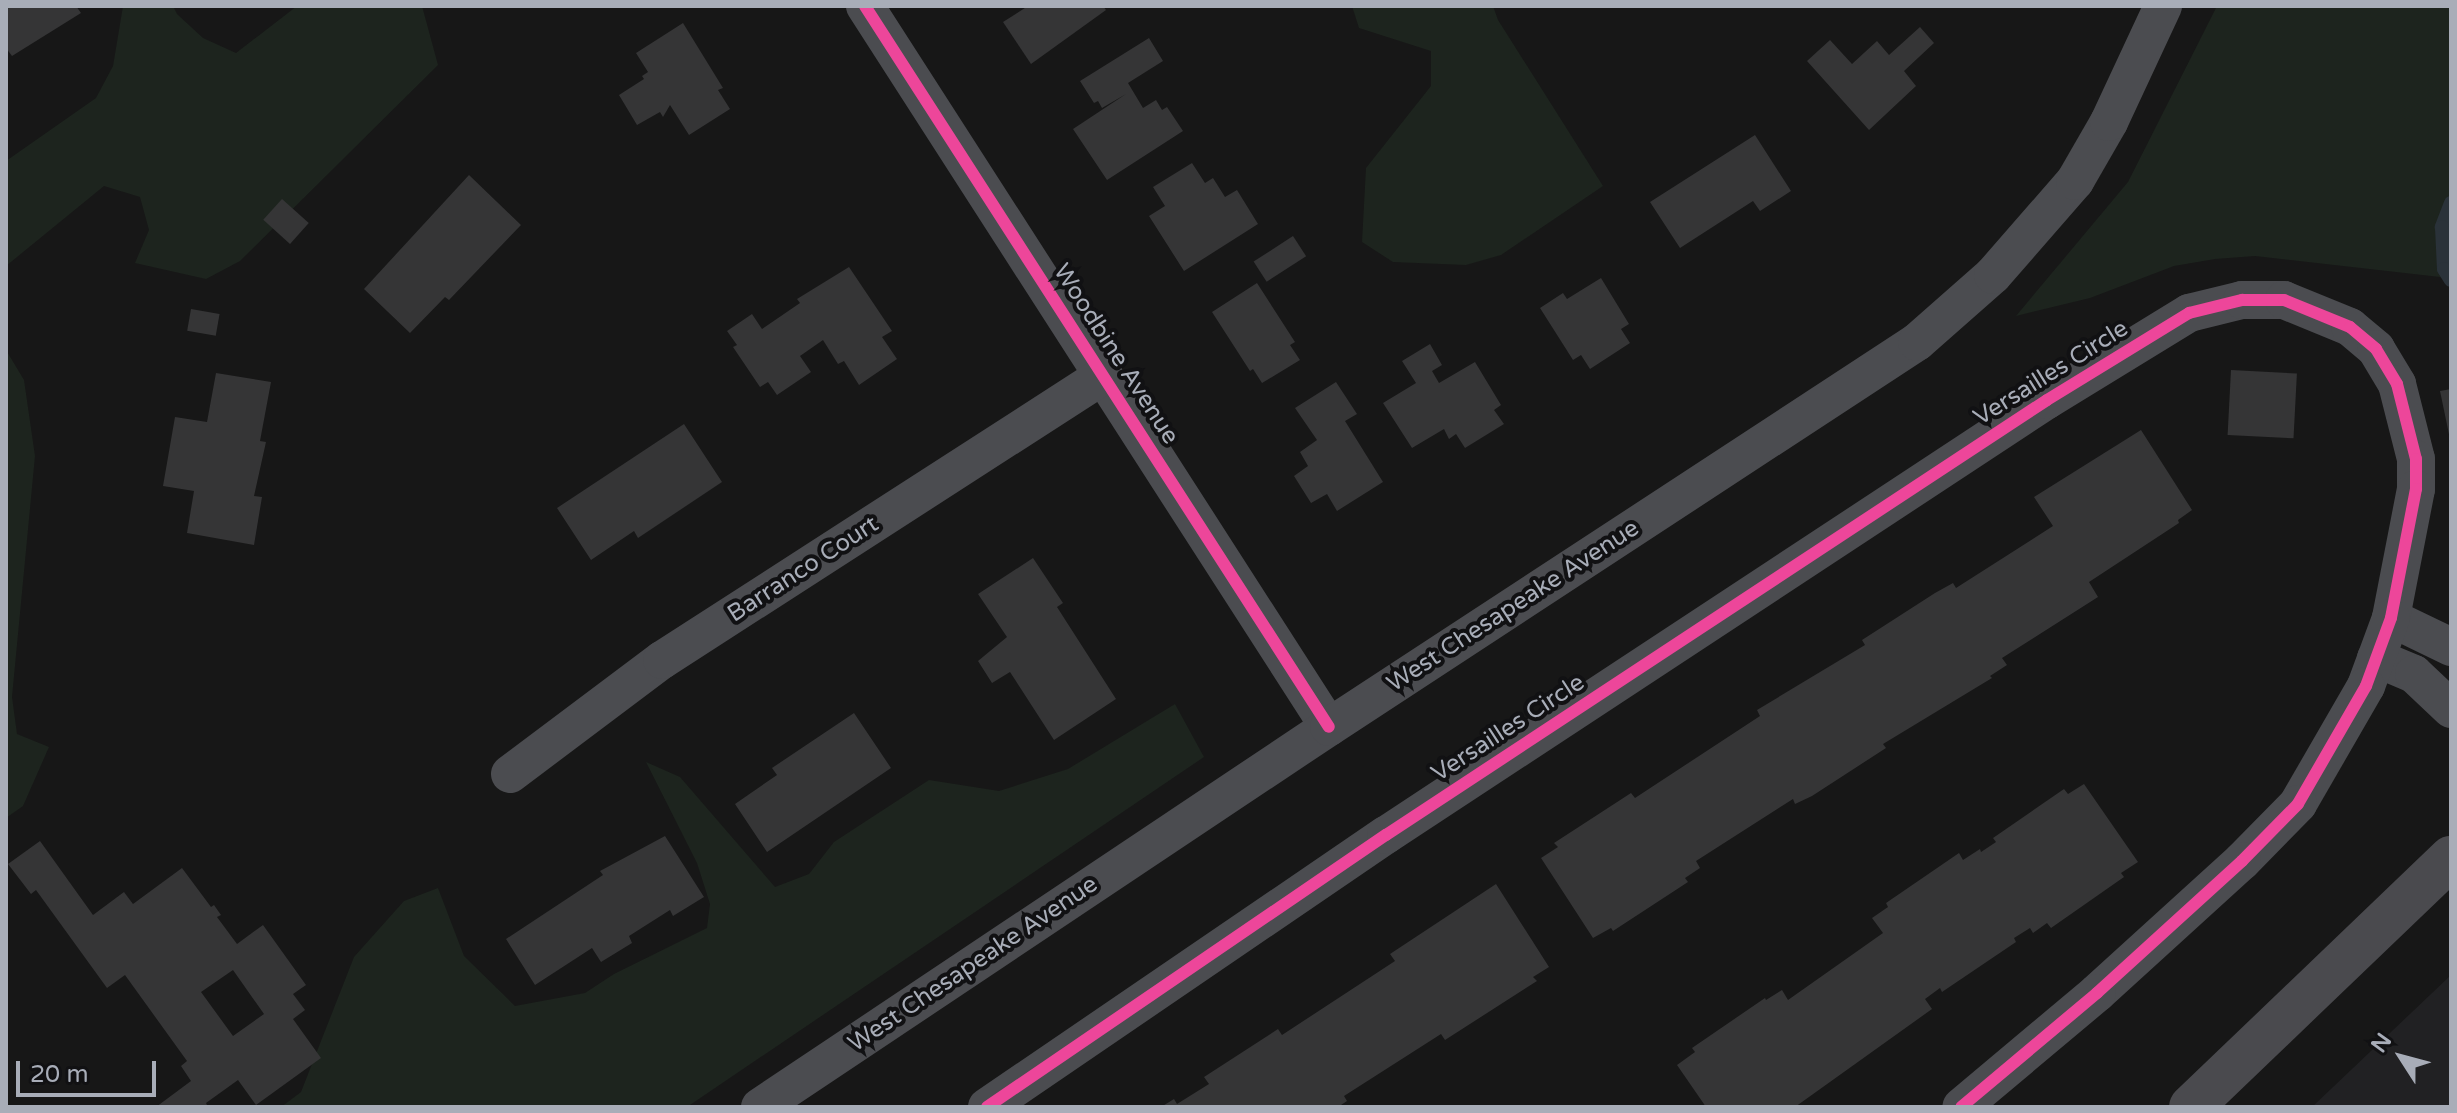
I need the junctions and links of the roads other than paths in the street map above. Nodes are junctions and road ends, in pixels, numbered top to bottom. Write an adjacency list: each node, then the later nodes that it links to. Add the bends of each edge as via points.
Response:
1 (865, 6): 3 (street, Woodbine Avenue)
2 (2163, 6): 8 (street, West Chesapeake Avenue, via 2075,181 1993,275 1917,342)
3 (1104, 375): 8 (street, Woodbine Avenue); 9 (street, Barranco Court, via 662,660)
4 (2391, 618): 5 (street); 6 (street, Versailles Circle); 12 (street, Versailles Circle, via 2416,489 2416,459 2397,384 2376,349 2350,327 2284,300 2242,300 2189,313 2047,400 1399,826)
5 (2451, 647)
6 (2376, 658): 7 (street, via 2414,674); 13 (street, Versailles Circle, via 2366,686 2298,804 2097,993)
7 (2451, 709)
8 (1329, 727): 11 (street, West Chesapeake Avenue)
9 (510, 774)
10 (2451, 858): 14 (main road)
11 (760, 1107)
12 (987, 1107)
13 (1961, 1107)
14 (2191, 1107)

